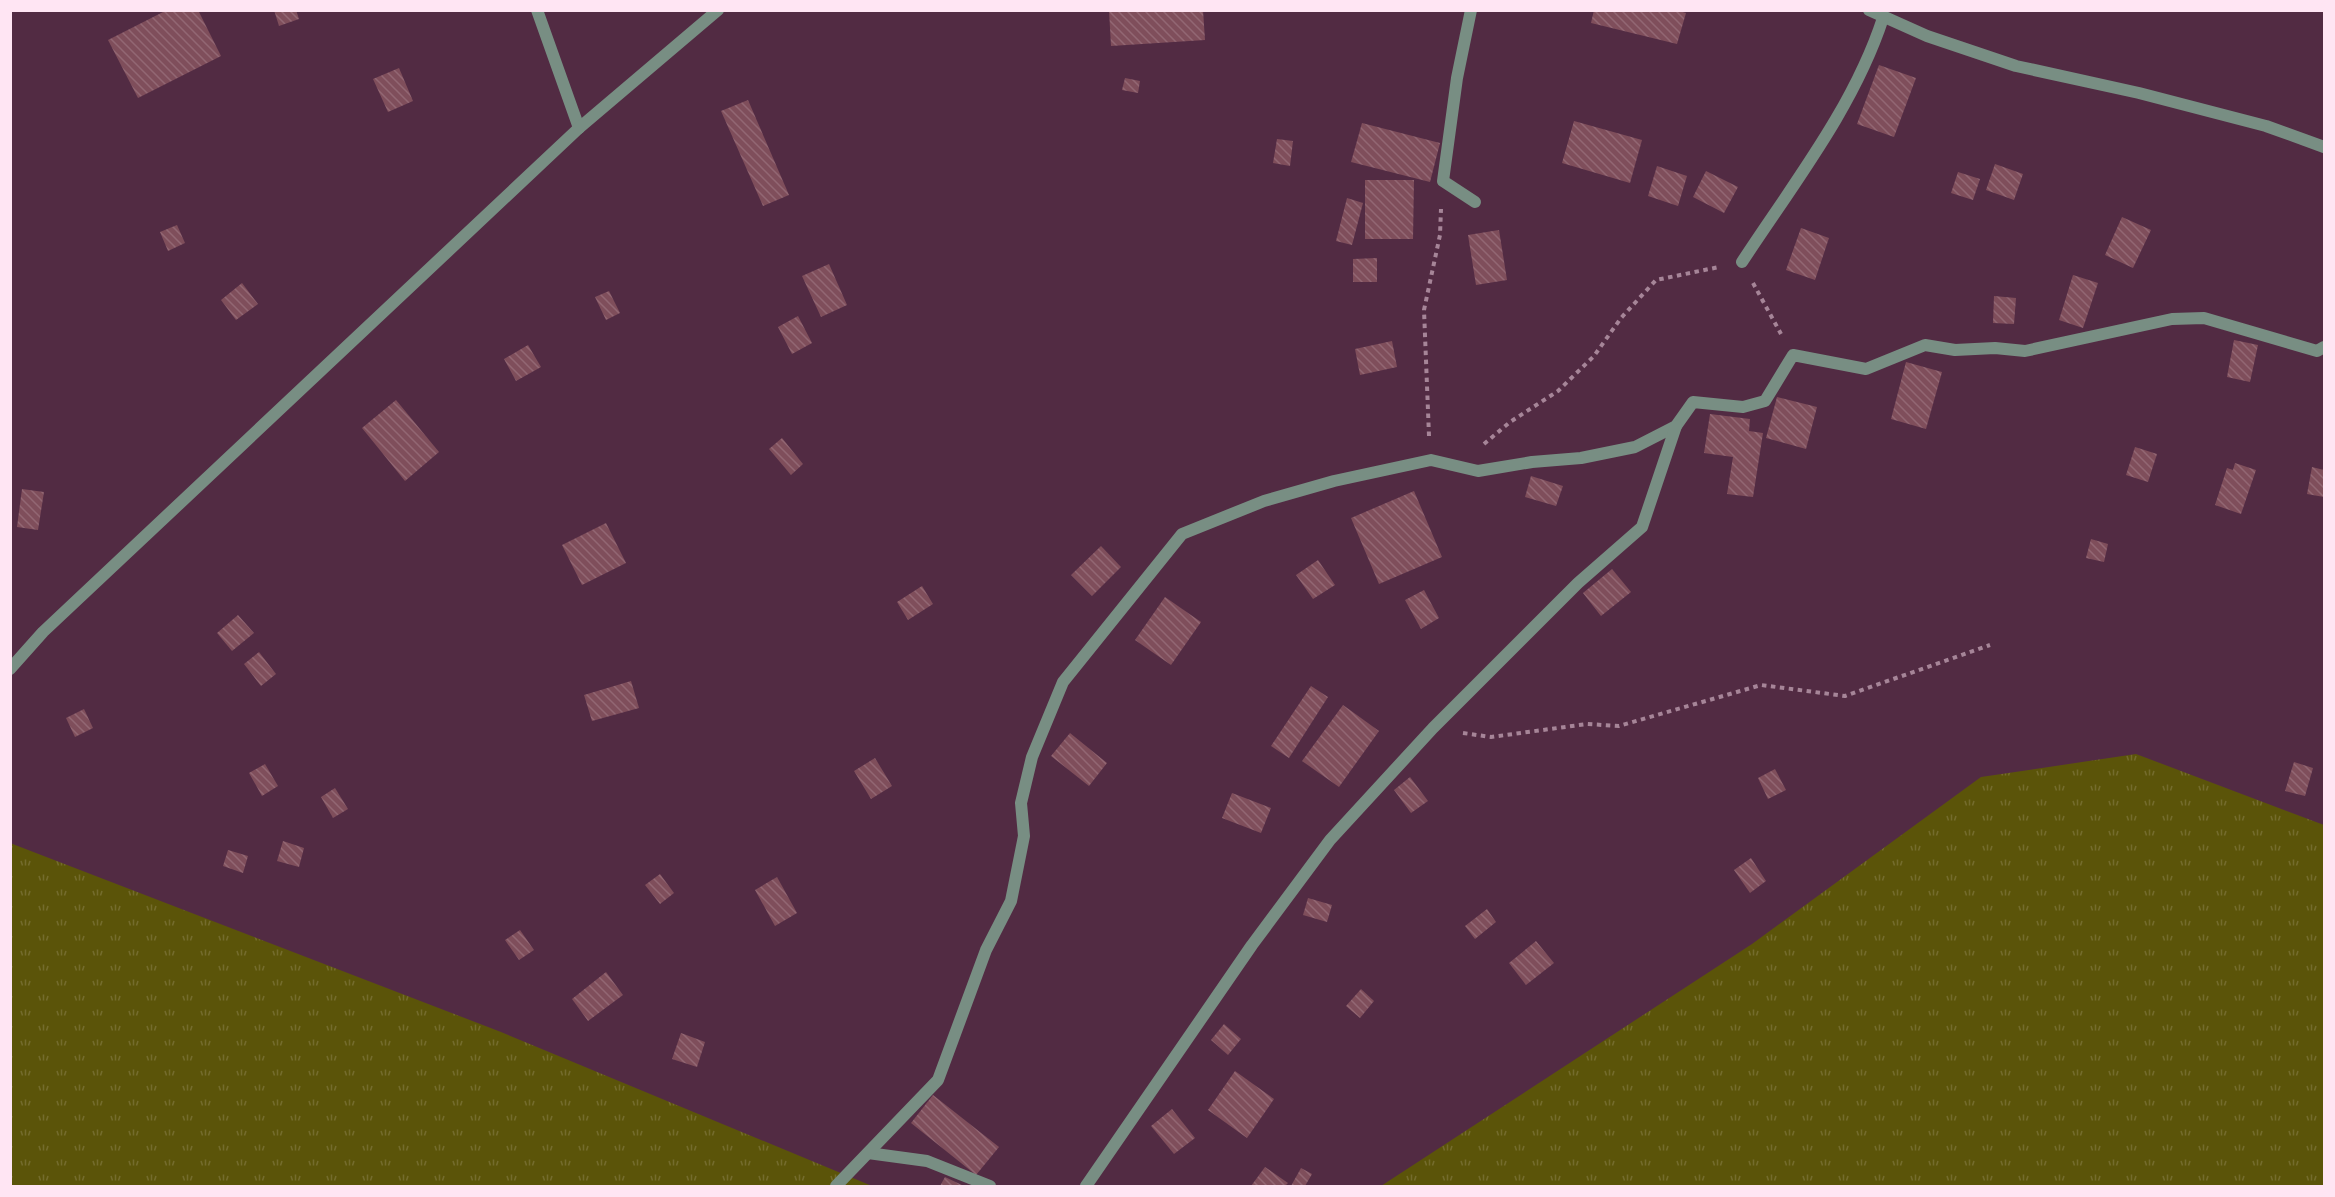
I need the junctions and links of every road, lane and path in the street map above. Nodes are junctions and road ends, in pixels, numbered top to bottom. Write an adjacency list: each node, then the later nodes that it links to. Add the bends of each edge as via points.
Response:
1 (537, 10): 6 (street)
2 (718, 10): 6 (street)
3 (1471, 10): 8 (street)
4 (1869, 10): 5 (street)
5 (1883, 18): 7 (street, via 2016,66 2266,126); 10 (street, via 1847,102)
6 (579, 128): 17 (street, via 43,632)
7 (2325, 147)
8 (1443, 181): 9 (street); 14 (path, via 1440,234 1424,310)
9 (1475, 202)
10 (1742, 262): 12 (path); 15 (path, via 1656,280 1621,318 1594,356 1558,391 1510,422)
11 (2325, 347): 12 (street, via 2317,351 2204,318 2172,319 2025,351 1955,350 1925,345 1866,369)
12 (1793, 355): 13 (street, via 1765,401 1743,407 1693,402)
13 (1676, 426): 15 (street, via 1635,447 1581,458 1478,471); 18 (street, via 1642,527 1578,583)
14 (1431, 460): 15 (street); 19 (street, via 1334,480 1264,501 1182,534 1112,619 1063,682 1032,757 1021,803 1024,836 1011,901 986,950 938,1080)
15 (1458, 466)
16 (1990, 645): 18 (path, via 1845,696 1761,685 1619,726 1587,724 1491,737)
17 (10, 669)
18 (1433, 728): 22 (street, via 1330,840 1252,945)
19 (868, 1153): 20 (street); 21 (street, via 927,1161)
20 (836, 1186)
21 (990, 1186)
22 (1086, 1186)

